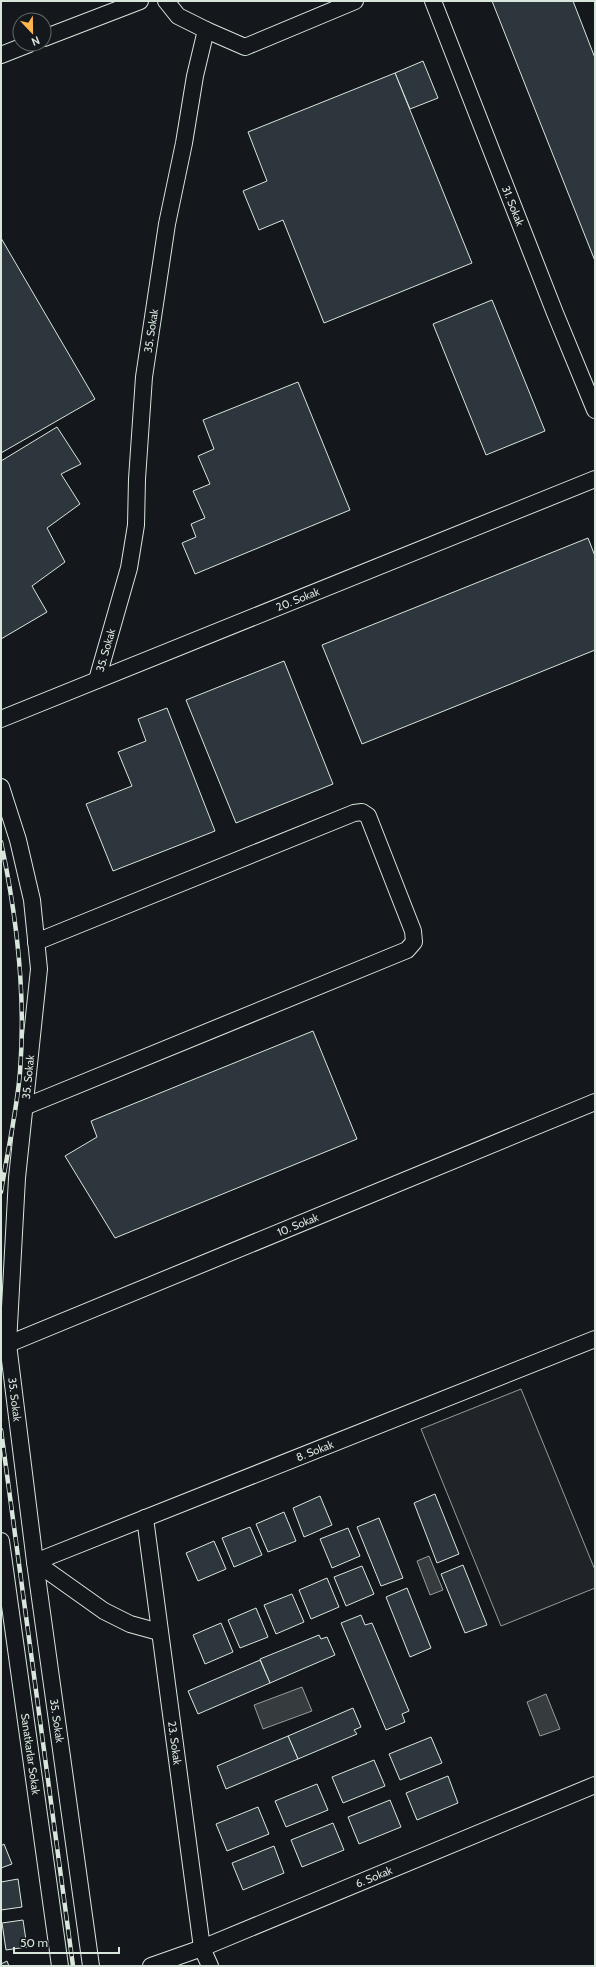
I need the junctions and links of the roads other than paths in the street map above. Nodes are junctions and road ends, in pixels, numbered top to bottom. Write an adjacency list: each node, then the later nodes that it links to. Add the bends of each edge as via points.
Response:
1 (140, 1): 6 (street)
2 (166, 1): 5 (street, via 178,16)
3 (355, 1): 5 (street, via 245,47)
4 (433, 1): 9 (street, 31. Sokak)
5 (206, 30): 11 (street, 35. Sokak, via 167,224 144,377 136,525 129,568)
6 (52, 35)
7 (12, 51): 8 (street)
8 (1, 55)
9 (595, 410)
10 (595, 479): 11 (street, 20. Sokak)
11 (97, 680): 12 (street, 20. Sokak)
12 (1, 719)
13 (1, 787): 14 (street, 35. Sokak, via 18,840 32,900)
14 (36, 942): 16 (street, 35. Sokak, via 39,970); 16 (street, via 354,813 362,812 368,816 413,931 414,942 407,950)
15 (595, 1102): 18 (street, 10. Sokak)
16 (24, 1107): 18 (street, 35. Sokak)
17 (595, 1340): 19 (street, 8. Sokak)
18 (4, 1345): 21 (street, 35. Sokak)
19 (145, 1518): 21 (street, 8. Sokak); 23 (street, 23. Sokak)
20 (1, 1541): 22 (street, Sanatkarlar Sokak)
21 (35, 1562): 23 (street, via 104,1611 130,1624); 27 (street, 35. Sokak)
22 (4, 1592): 26 (street, Sanatkarlar Sokak)
23 (159, 1632): 25 (street, 23. Sokak)
24 (595, 1785): 25 (street, 6. Sokak)
25 (202, 1948): 28 (street, 6. Sokak); 29 (street, 23. Sokak)
26 (60, 1966)
27 (92, 1966)
28 (151, 1966)
29 (210, 1966)

